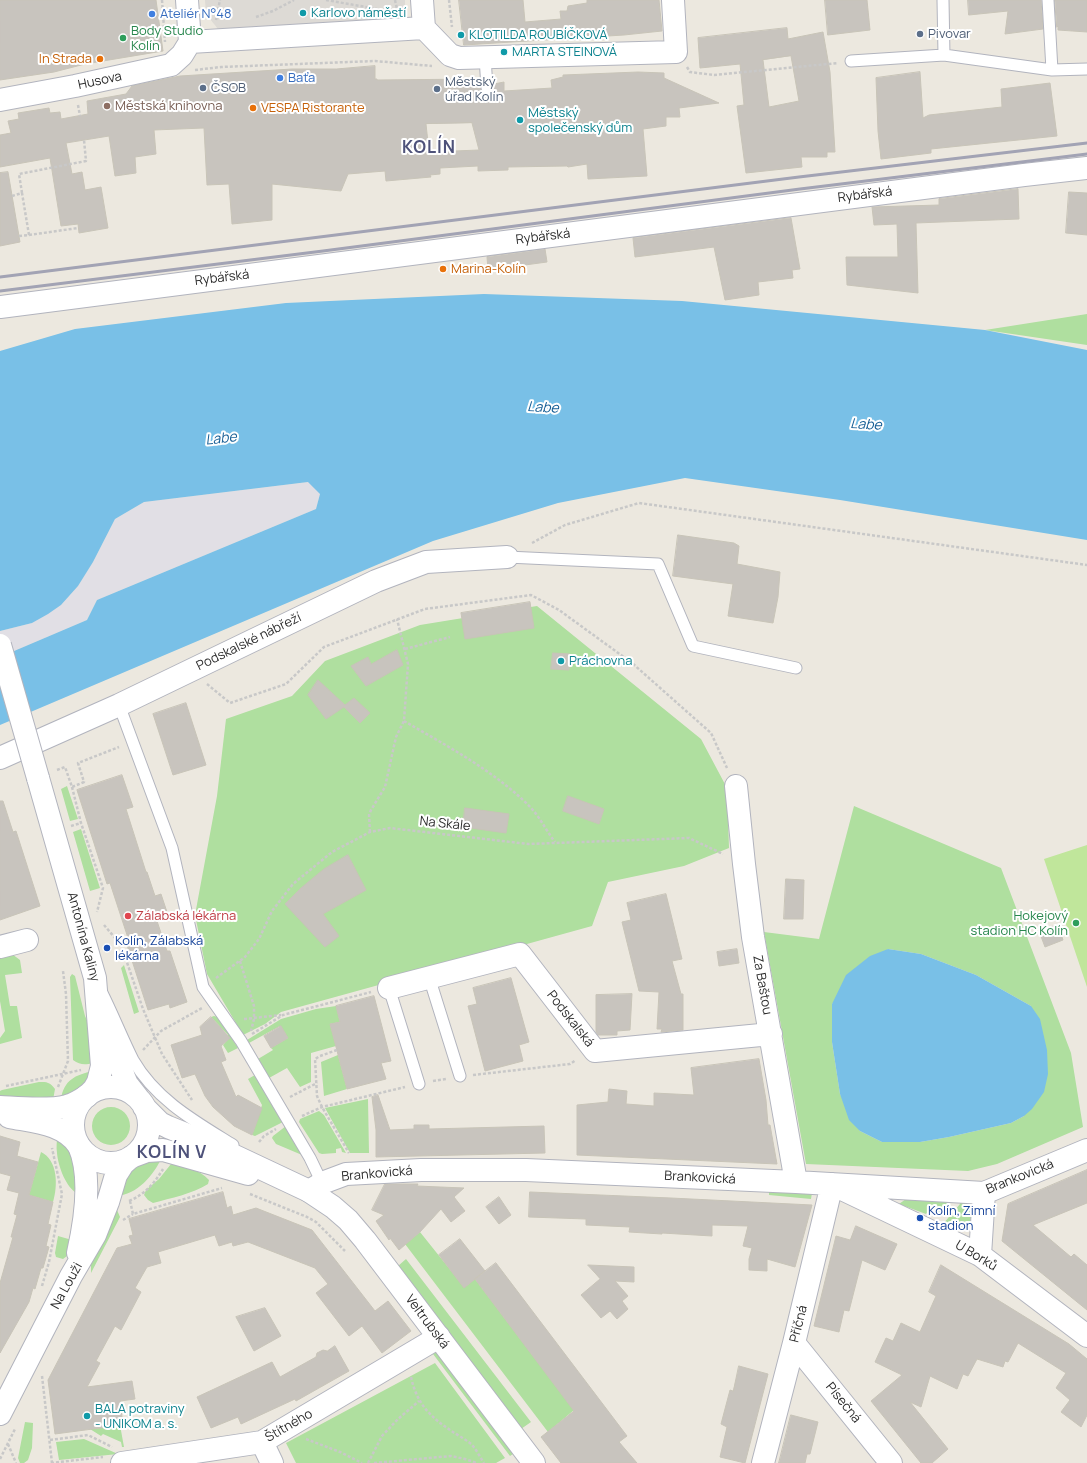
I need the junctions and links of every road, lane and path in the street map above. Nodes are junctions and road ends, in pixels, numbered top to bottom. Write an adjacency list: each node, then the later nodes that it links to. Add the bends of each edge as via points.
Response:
1 (162, 0): 19 (path)
2 (187, 0): 18 (street)
3 (294, 0): 13 (path)
4 (326, 0): 11 (path)
5 (395, 0): 12 (path, via 397,10)
6 (422, 0): 16 (street)
7 (449, 0): 17 (path)
8 (673, 0): 20 (street)
9 (943, 0): 21 (lane)
10 (1048, 0): 27 (lane)
11 (379, 9)
12 (391, 10)
13 (253, 18)
14 (216, 21): 15 (path)
15 (222, 22)
16 (424, 28): 18 (street); 22 (street, via 450,55 459,58)
17 (452, 31)
18 (190, 42): 29 (street, Husova, via 182,55 171,65)
19 (166, 48)
20 (676, 52): 22 (street); 23 (path, via 690,72 714,75)
21 (944, 55): 23 (lane); 27 (lane)
22 (484, 57): 28 (lane)
23 (851, 61)
24 (434, 66): 26 (path, via 376,60)
25 (1087, 69): 27 (lane)
26 (191, 70)
27 (1052, 70)
28 (487, 88)
29 (0, 100)
30 (84, 140): 32 (path, via 86,161 18,174)
31 (1087, 168): 37 (street, Rybářská)
32 (22, 193): 33 (path); 35 (path)
33 (12, 196)
34 (78, 228): 35 (path)
35 (29, 235): 36 (path)
36 (19, 236)
37 (0, 307)
38 (507, 557): 39 (path, via 565,525 639,502); 44 (lane, via 658,564 693,646); 45 (street, Podskalské nábřeží, via 426,562 376,581)
39 (1087, 564)
40 (396, 619): 43 (path); 45 (path, via 324,647 286,684 230,703); 51 (path, via 424,608 531,596 559,610 632,663 711,733)
41 (450, 637): 43 (path)
42 (0, 645): 50 (street, Antonína Kaliny, bridge)
43 (405, 649): 47 (path, via 408,664)
44 (796, 668)
45 (190, 670): 46 (street, Podskalské nábřeží)
46 (119, 705): 48 (lane); 49 (street, Podskalské nábřeží)
47 (404, 721): 53 (path, via 396,737 385,787 369,815); 54 (path, via 509,787 533,810)
48 (133, 742): 52 (path, via 78,763 84,782); 64 (lane, via 172,848)
49 (0, 758)
50 (38, 778): 52 (path, via 65,767); 63 (street, Antonína Kaliny)
51 (736, 786): 55 (street, Za Baštou)
52 (72, 787): 56 (path, via 103,888)
53 (370, 832): 54 (path, Na Skále, via 390,828 528,844); 60 (path, Na Skále, via 332,852 293,884 272,910 259,939)
54 (554, 842): 55 (path, Na Skále, via 688,838)
55 (744, 864): 70 (street, Za Baštou, via 753,937)
56 (97, 912)
57 (104, 926): 71 (path, via 121,945)
58 (27, 940): 59 (street)
59 (0, 947)
60 (240, 961): 64 (path, Na Skále); 69 (path, via 254,1006)
61 (63, 971): 76 (path, via 68,1061)
62 (430, 977): 65 (street, Podskalská); 73 (street, Podskalská, via 520,954); 77 (lane)
63 (95, 978): 74 (lane); 75 (street, Antonína Kaliny); 84 (street, via 124,1076)
64 (203, 987): 66 (lane)
65 (389, 988): 67 (path); 79 (lane)
66 (213, 1002): 68 (lane); 71 (path, via 162,1031)
67 (283, 1015): 69 (path); 69 (path, via 250,1035)
68 (224, 1016): 69 (path); 83 (lane)
69 (254, 1019)
70 (771, 1034): 73 (street, Podskalská); 95 (street, Za Baštou)
71 (155, 1038): 74 (path); 82 (path, via 162,1054)
72 (337, 1050): 78 (path, via 315,1059)
73 (595, 1051): 77 (path, via 570,1064)
74 (134, 1060): 98 (lane, via 155,1088 182,1113)
75 (102, 1066): 76 (path); 81 (street, Antonína Kaliny, via 98,1082)
76 (64, 1074): 80 (path)
77 (460, 1076): 79 (path)
78 (317, 1083): 83 (path); 85 (path, via 317,1096)
79 (419, 1084): 85 (path)
80 (0, 1087)
81 (87, 1096): 84 (street, via 100,1089 113,1087 126,1091); 86 (street, via 56,1108); 90 (street, via 77,1108 74,1119 74,1135)
82 (192, 1100)
83 (278, 1104): 88 (lane)
84 (143, 1105): 92 (street, via 149,1120 147,1138 141,1149); 98 (street, via 160,1123 168,1127)
85 (322, 1107): 88 (path); 93 (path)
86 (0, 1108)
87 (0, 1115): 90 (street, via 62,1129)
88 (289, 1122): 89 (path, via 264,1136); 98 (lane, via 310,1158)
89 (259, 1142)
90 (79, 1146): 92 (street, via 93,1159 105,1163 118,1163); 106 (street, via 86,1172 86,1198 81,1238)
91 (1087, 1150): 101 (street, Brankovická)
92 (131, 1157): 98 (street, via 147,1151 170,1152); 106 (street, Na Louži, via 116,1176 95,1235)
93 (352, 1158)
94 (165, 1166): 102 (path, via 154,1183)
95 (796, 1182): 96 (street, Brankovická); 98 (street, Brankovická, via 511,1170 421,1170 346,1174)
96 (832, 1184): 101 (street, Brankovická); 105 (street, U Borků); 110 (street, Příčná)
97 (228, 1186): 102 (path, via 133,1214)
98 (315, 1187): 109 (street, Veltrubská, via 365,1240)
99 (243, 1192): 104 (path, via 316,1222)
100 (62, 1194): 107 (path, via 49,1262)
101 (984, 1194): 105 (street)
102 (130, 1201): 103 (path)
103 (125, 1203)
104 (348, 1253)
105 (980, 1255): 108 (street, U Borků)
106 (71, 1276): 114 (street, Na Louži)
107 (41, 1288)
108 (1087, 1336)
109 (439, 1337): 117 (street, Štítného); 130 (street, Veltrubská)
110 (794, 1343): 131 (street, Příčná); 132 (street, Písečná)
111 (42, 1371): 116 (path)
112 (411, 1371): 113 (path, via 413,1389)
113 (419, 1401): 126 (path, via 398,1418 382,1436); 129 (path, via 440,1424 472,1445)
114 (0, 1414)
115 (300, 1436): 125 (path)
116 (50, 1440): 118 (path, via 88,1435); 123 (path)
117 (262, 1442): 120 (street, Štítného); 124 (street)
118 (113, 1456): 120 (street, Štítného); 123 (path)
119 (0, 1459): 122 (path, via 7,1444)
120 (159, 1460)
121 (393, 1462): 127 (path); 128 (path, via 451,1456)
122 (16, 1463)
123 (52, 1463)
124 (272, 1463)
125 (362, 1463)
126 (368, 1463)
127 (374, 1463)
128 (477, 1463)
129 (484, 1463)
130 (534, 1463)
131 (763, 1463)
132 (891, 1463)

